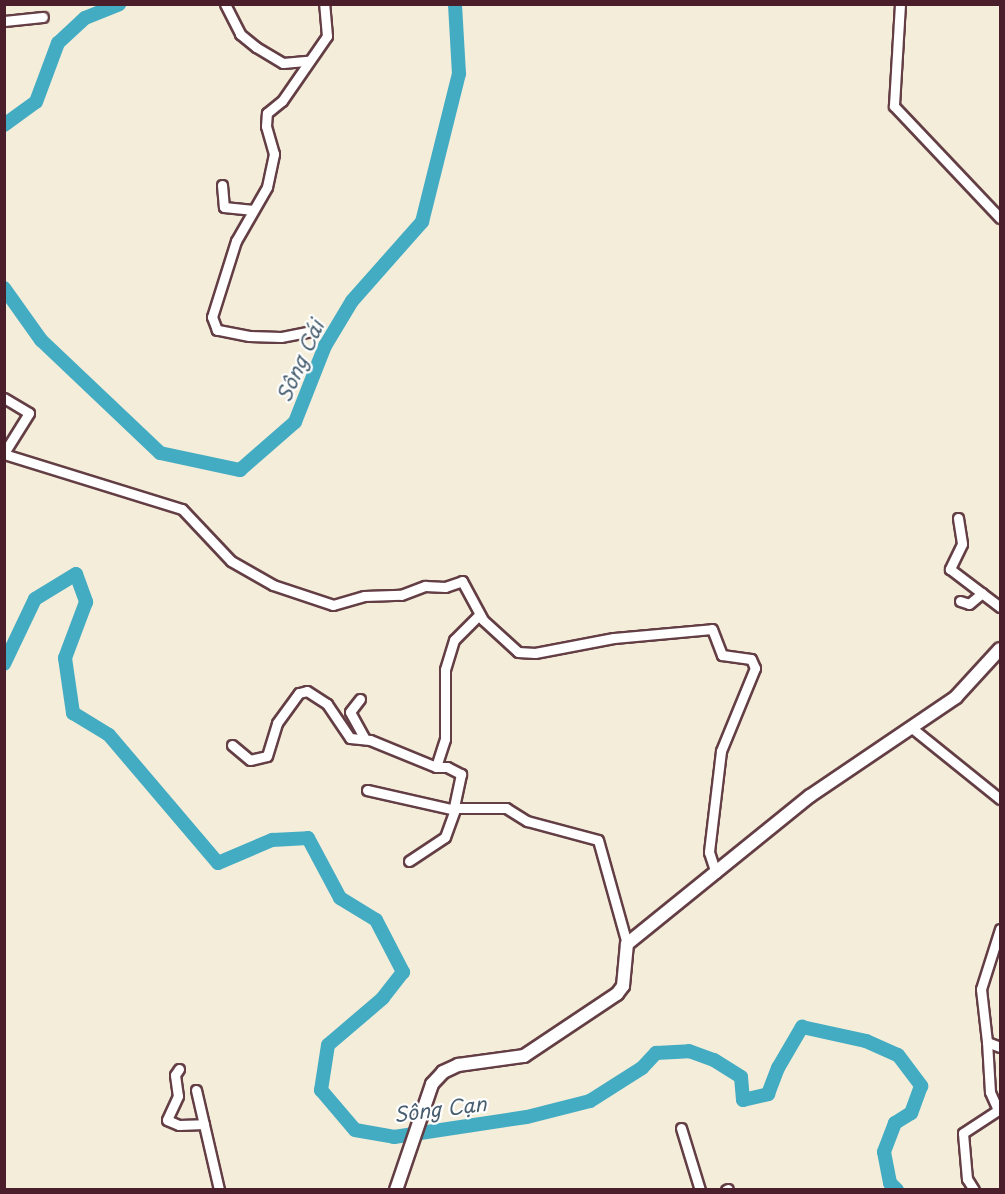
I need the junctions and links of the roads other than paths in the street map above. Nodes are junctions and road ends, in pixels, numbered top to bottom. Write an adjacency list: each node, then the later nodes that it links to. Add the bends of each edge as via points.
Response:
1 (225, 4): 6 (street, via 240,34 256,47 284,63)
2 (324, 4): 6 (street, via 327,36)
3 (900, 4): 9 (street, via 894,106)
4 (43, 17): 5 (street)
5 (4, 21)
6 (308, 61): 8 (street, via 282,101 267,113 266,126 274,154 266,191)
7 (222, 185): 8 (street, via 224,207)
8 (251, 210): 10 (street, via 214,304 212,317 216,328 249,336 281,337)
9 (1000, 218)
10 (312, 331)
11 (4, 398): 12 (street, via 29,412)
12 (4, 453): 17 (street, via 182,508 231,561 293,593 336,605 371,595 401,595 424,586 446,587 459,580)
13 (958, 518): 14 (street, via 962,544 950,569)
14 (982, 593): 15 (street, via 969,604); 16 (street)
15 (960, 600)
16 (1000, 607)
17 (479, 615): 23 (street, via 454,640 449,653 444,676 445,739); 28 (street, via 518,652 535,653 614,638 685,634 709,627 722,655 753,661 755,668 748,693 721,751 709,852)
18 (1000, 649): 20 (street, via 969,686)
19 (360, 699): 21 (street, via 350,712)
20 (912, 728): 25 (street); 28 (street, via 810,796)
21 (365, 739): 22 (street, via 350,738 327,704 315,693 304,691 277,723 267,756 250,760); 23 (street)
22 (232, 745)
23 (436, 767): 26 (street, via 461,774)
24 (367, 790): 26 (street)
25 (1000, 799)
26 (455, 810): 27 (street, via 446,837); 30 (street, via 506,808 526,821 598,840)
27 (409, 861)
28 (716, 873): 30 (street)
29 (1000, 929): 31 (street, via 981,989)
30 (627, 944): 38 (street, via 623,986 617,994 524,1056 458,1065 443,1072 432,1084)
31 (987, 1042): 32 (street); 40 (street, via 990,1092 998,1110 963,1133 967,1179)
32 (1000, 1047)
33 (179, 1069): 35 (street, via 175,1075 178,1096 167,1120 179,1125)
34 (195, 1090): 35 (street)
35 (204, 1124): 37 (street)
36 (681, 1128): 39 (street)
37 (219, 1190)
38 (396, 1190)
39 (700, 1190)
40 (974, 1190)

